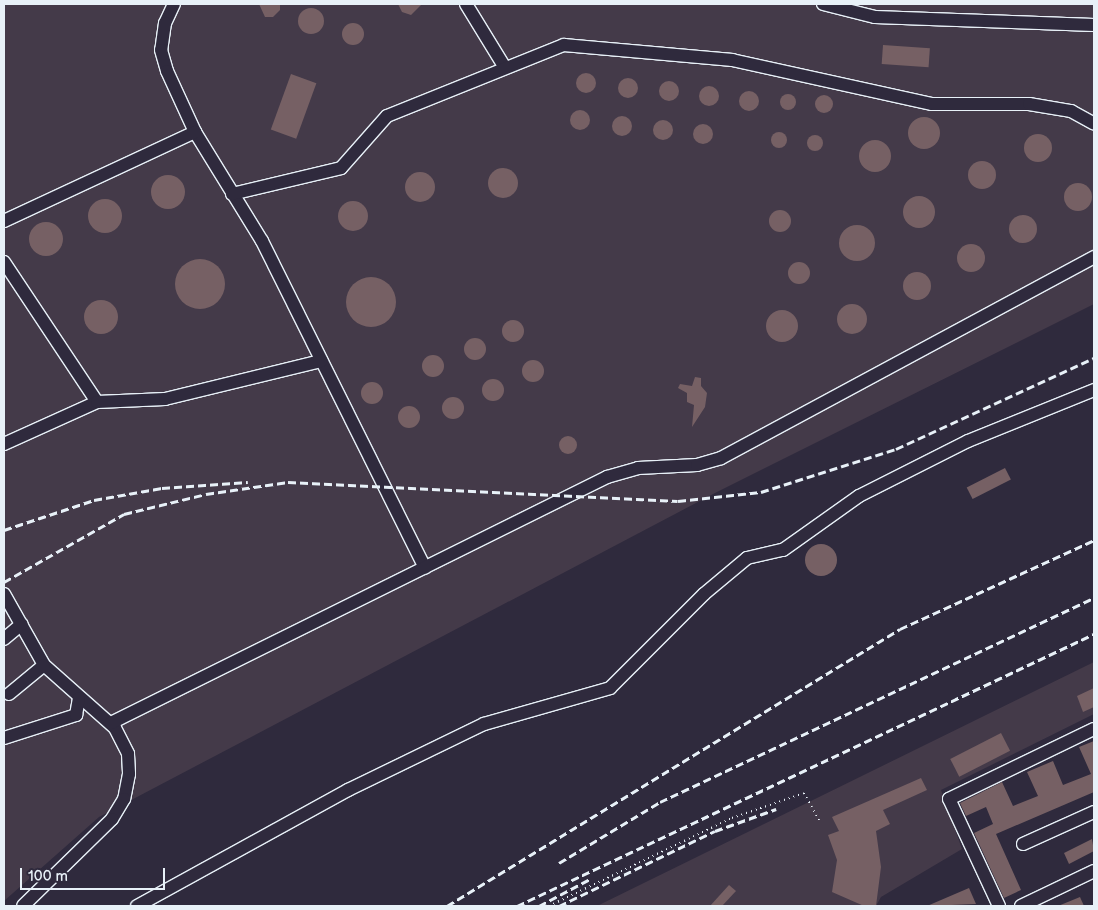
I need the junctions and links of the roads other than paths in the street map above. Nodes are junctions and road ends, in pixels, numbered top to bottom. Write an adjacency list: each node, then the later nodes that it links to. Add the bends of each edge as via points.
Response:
1 (174, 4): 7 (street, via 165,22 161,50)
2 (466, 4): 5 (street)
3 (823, 4): 4 (street, via 875,17)
4 (1094, 25)
5 (504, 66): 6 (street, via 564,45 732,60 932,104 1029,104 1071,111); 8 (street, via 387,116 341,168)
6 (1094, 124)
7 (195, 132): 8 (street); 9 (street)
8 (232, 194): 12 (street, via 262,242)
9 (4, 220)
10 (1094, 257): 16 (street, via 721,458 697,465 638,468 607,477)
11 (4, 262): 14 (street)
12 (321, 361): 14 (street, via 165,399); 16 (street)
13 (1094, 390): 30 (street, via 959,445 859,496 783,550 747,558 704,594 628,674 610,688 484,724 348,790)
14 (97, 402): 15 (street)
15 (4, 444)
16 (424, 568): 23 (street)
17 (4, 594): 18 (street)
18 (22, 624): 19 (street); 20 (street)
19 (4, 639)
20 (44, 666): 21 (street); 22 (street)
21 (9, 694)
22 (79, 698): 23 (street); 25 (street, via 76,716)
23 (111, 723): 29 (street, via 128,754 129,780 124,799 112,819)
24 (1094, 729): 31 (street, via 949,799)
25 (4, 738)
26 (1093, 815): 27 (street)
27 (1022, 844)
28 (1094, 870): 32 (street)
29 (23, 906)
30 (137, 906)
31 (999, 906)
32 (1022, 906)

